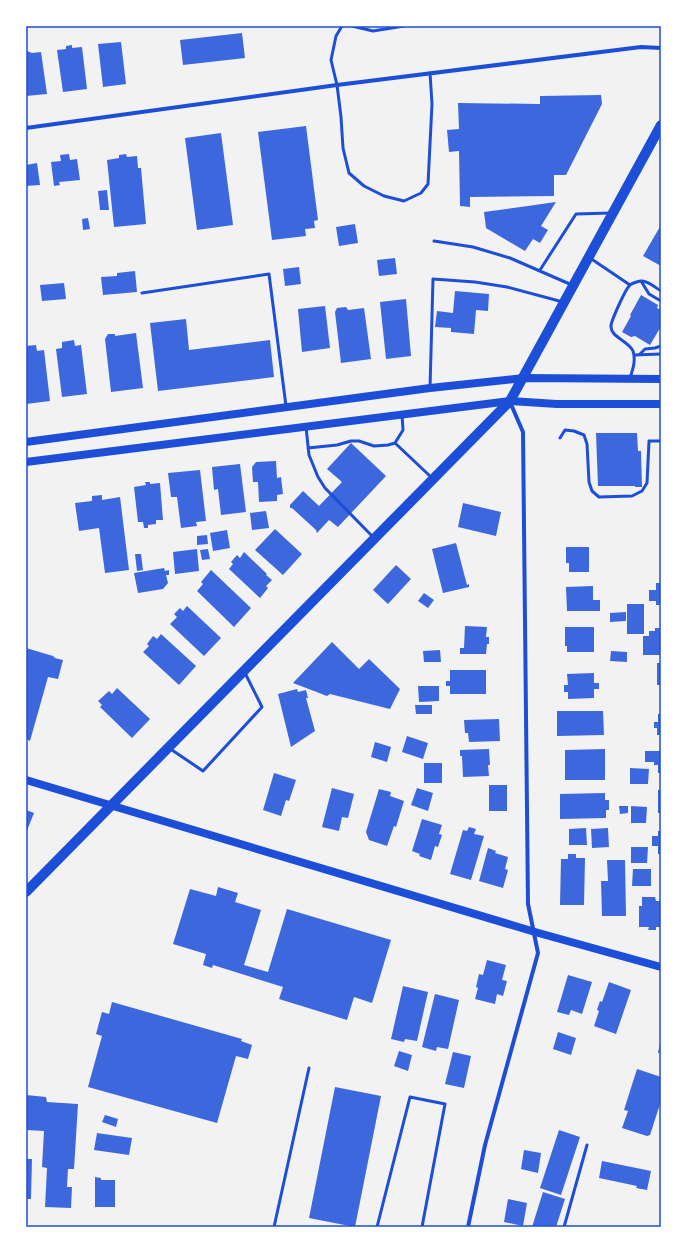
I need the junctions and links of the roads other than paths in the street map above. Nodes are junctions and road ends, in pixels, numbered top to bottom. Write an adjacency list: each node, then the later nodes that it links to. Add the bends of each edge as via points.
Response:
1 (342, 26): 6 (lane, via 336,36 331,60)
2 (352, 26): 3 (lane, via 373,31)
3 (404, 26)
4 (661, 48): 5 (street, via 641,47)
5 (430, 73): 6 (street); 6 (lane, via 432,104 428,184 421,193 404,201 384,196 364,186 349,173 343,148)
6 (337, 85): 8 (street)
7 (661, 125): 9 (main road)
8 (26, 128)
9 (613, 213): 11 (main road); 12 (lane, via 576,214)
10 (434, 241): 12 (lane, via 473,247)
11 (589, 257): 14 (lane); 15 (main road)
12 (540, 270): 15 (lane)
13 (641, 281): 14 (lane); 16 (lane); 18 (lane, via 648,294)
14 (630, 285): 23 (lane, via 610,326 612,331 630,346)
15 (574, 286): 19 (main road)
16 (661, 291)
17 (142, 293): 30 (lane, via 269,274)
18 (661, 301)
19 (565, 302): 24 (main road); 27 (lane, via 507,286 433,279)
20 (661, 346): 21 (lane, via 645,349)
21 (639, 354): 22 (lane); 23 (lane)
22 (661, 354)
23 (634, 355): 25 (lane)
24 (524, 378): 25 (main road); 27 (main road); 28 (main road)
25 (630, 379): 26 (main road)
26 (661, 379)
27 (430, 388): 30 (main road)
28 (510, 401): 29 (main road, via 557,404); 31 (main road); 39 (main road); 46 (street, via 523,432 528,904)
29 (661, 404)
30 (286, 408): 35 (main road)
31 (402, 415): 32 (main road); 36 (lane, via 403,430)
32 (306, 427): 37 (lane); 38 (main road)
33 (560, 438): 34 (lane, via 565,430 584,435 587,444 589,482 592,492 599,497 632,496 642,492 647,483 649,441)
34 (661, 441)
35 (26, 442)
36 (395, 443): 37 (lane, via 374,446 351,441); 39 (lane)
37 (308, 448): 40 (lane, via 318,477 325,488)
38 (26, 462)
39 (433, 479): 40 (main road)
40 (375, 539): 41 (main road)
41 (244, 671): 42 (main road); 42 (lane, via 262,708 203,771)
42 (169, 748): 44 (main road)
43 (26, 780): 44 (main road)
44 (112, 805): 45 (main road); 46 (main road)
45 (26, 892)
46 (535, 932): 47 (main road); 53 (street, via 538,953 485,1145)
47 (661, 967)
48 (309, 1068): 50 (lane)
49 (587, 1145): 54 (lane)
50 (274, 1227)
51 (377, 1227): 52 (lane, via 410,1097 445,1104)
52 (422, 1227)
53 (468, 1227)
54 (564, 1227)

